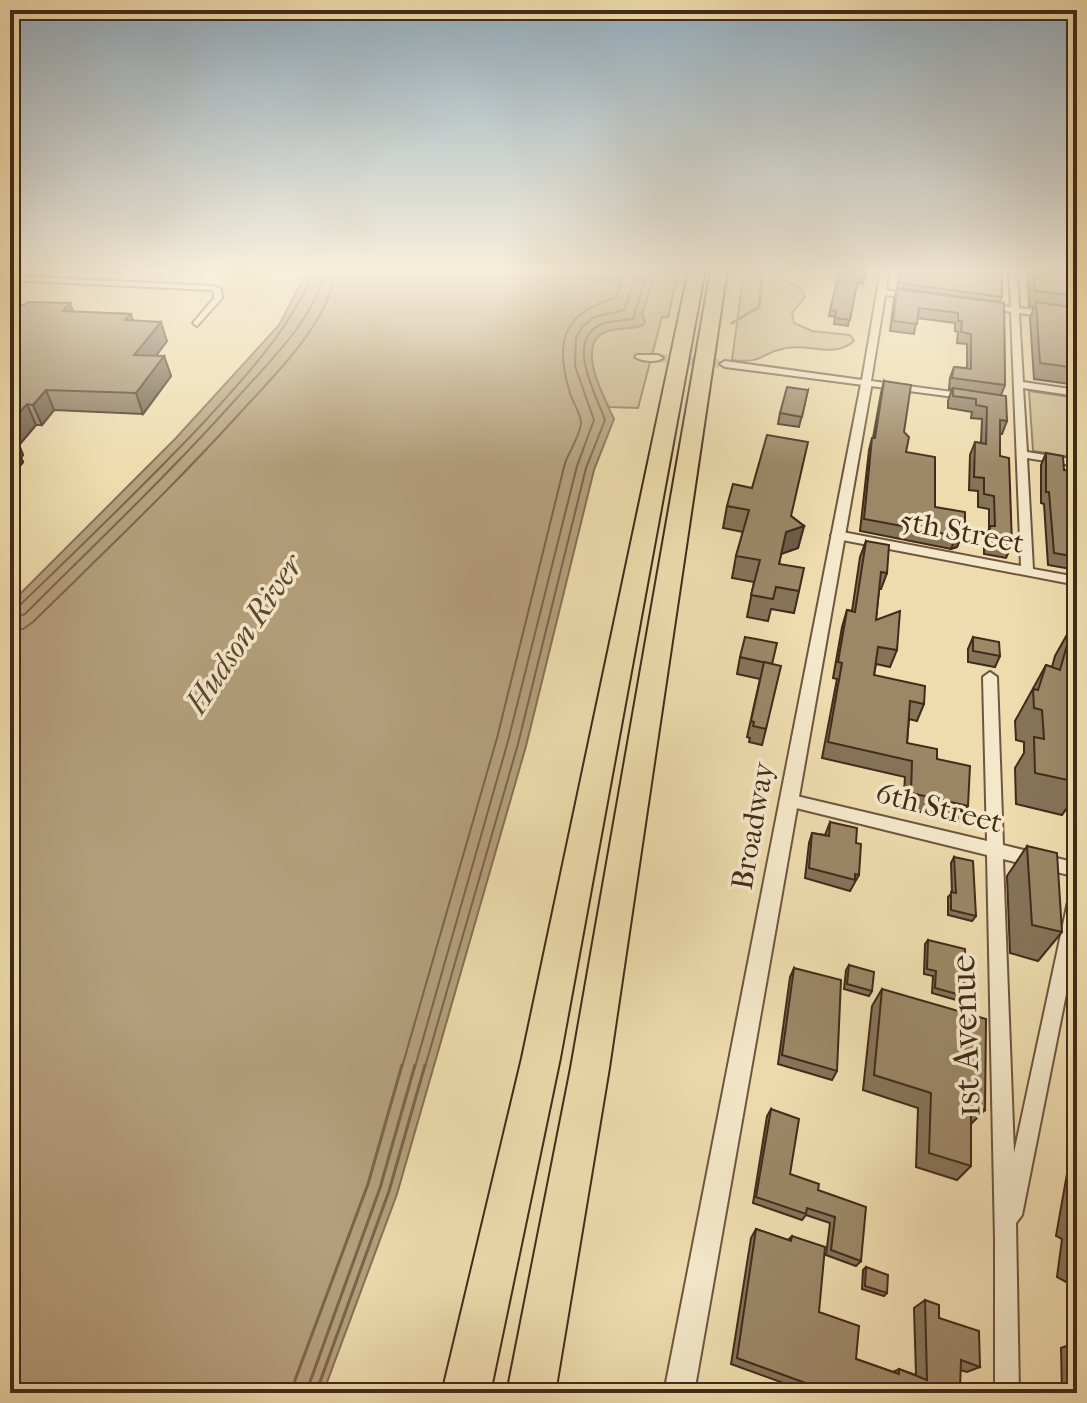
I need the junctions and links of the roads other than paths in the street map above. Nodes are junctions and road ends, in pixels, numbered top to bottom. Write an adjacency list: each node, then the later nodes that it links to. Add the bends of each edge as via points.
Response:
1 (684, 334): 25 (highway, via 544,1044)
2 (708, 334): 26 (highway, via 590,1068)
3 (874, 334): 8 (street, Broadway)
4 (1015, 334): 9 (street)
5 (640, 357): 6 (street)
6 (658, 358)
7 (725, 364): 8 (street)
8 (866, 382): 11 (street); 16 (street, Broadway)
9 (1018, 384): 10 (street); 13 (street)
10 (1077, 393)
11 (979, 399)
12 (1005, 403): 13 (street)
13 (1019, 405): 14 (street)
14 (1022, 454): 15 (street); 17 (street)
15 (1077, 463)
16 (837, 535): 17 (street, 5th Street); 20 (street, Broadway)
17 (1027, 571): 18 (street, 5th Street)
18 (1077, 581)
19 (990, 677): 21 (street, 1st Avenue)
20 (788, 800): 21 (street, 6th Street); 27 (street, Broadway)
21 (993, 849): 22 (street, 6th Street); 24 (street, 1st Avenue)
22 (1077, 870)
23 (1077, 897): 24 (street)
24 (1006, 1239): 28 (street, 1st Avenue)
25 (466, 1393)
26 (531, 1393)
27 (679, 1393)
28 (1007, 1393)

